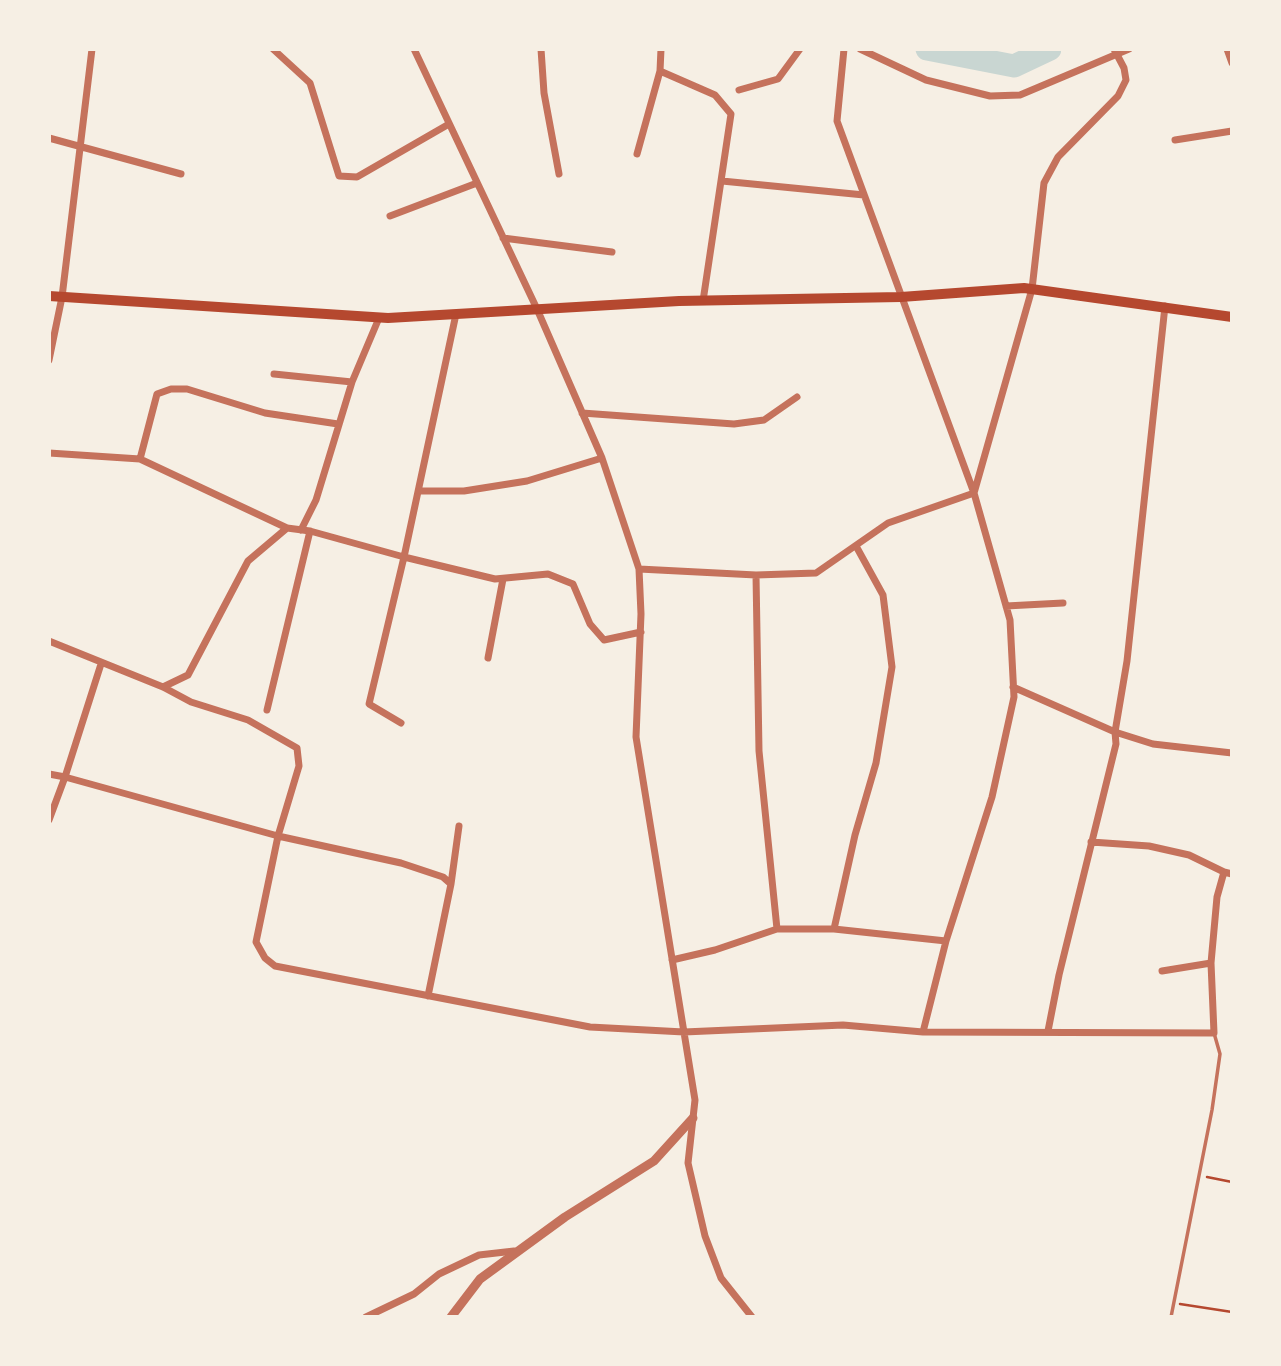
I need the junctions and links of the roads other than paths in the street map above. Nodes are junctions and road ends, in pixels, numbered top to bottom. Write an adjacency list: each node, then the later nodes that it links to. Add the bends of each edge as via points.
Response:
1 (92, 49): 19 (street)
2 (273, 49): 15 (street, via 310,83 339,176 357,177)
3 (414, 49): 15 (street)
4 (541, 49): 22 (street)
5 (661, 49): 13 (street)
6 (800, 49): 14 (street, via 778,79)
7 (844, 49): 25 (street, via 837,121)
8 (860, 49): 11 (street, via 926,80 990,96 1020,95)
9 (1129, 49): 11 (street)
10 (1227, 49): 12 (street)
11 (1116, 52): 29 (street, via 1126,80 1118,96 1058,157 1044,183)
12 (1232, 63)
13 (660, 71): 20 (street); 23 (street, via 715,95 731,114)
14 (739, 90)
15 (449, 124): 24 (street)
16 (1232, 131): 18 (street)
17 (49, 138): 19 (street)
18 (1175, 140)
19 (80, 147): 21 (street); 31 (street)
20 (637, 154)
21 (181, 174)
22 (559, 174)
23 (722, 181): 25 (street); 33 (street)
24 (477, 183): 26 (street); 27 (street)
25 (864, 195): 32 (street)
26 (390, 216)
27 (503, 238): 28 (street); 35 (street)
28 (611, 252)
29 (1032, 289): 32 (main road); 34 (main road); 49 (street)
30 (49, 296): 31 (main road)
31 (62, 297): 38 (main road); 39 (street)
32 (901, 297): 33 (main road); 49 (street)
33 (704, 301): 35 (main road)
34 (1165, 306): 37 (main road); 67 (street)
35 (537, 309): 36 (main road); 43 (street)
36 (456, 314): 38 (main road); 48 (street)
37 (1232, 317)
38 (379, 318): 41 (street)
39 (49, 360)
40 (274, 374): 41 (street)
41 (352, 382): 44 (street)
42 (797, 397): 43 (street, via 764,419 734,424)
43 (582, 413): 46 (street)
44 (338, 424): 47 (street, via 265,413 187,389 171,389 157,394); 51 (street)
45 (49, 453): 47 (street)
46 (602, 458): 48 (street, via 527,481 464,491); 54 (street)
47 (140, 459): 50 (street)
48 (419, 491): 53 (street)
49 (974, 493): 52 (street, via 888,523); 58 (street)
50 (287, 528): 51 (street); 63 (street, via 248,561 188,675)
51 (305, 531): 53 (street); 65 (street)
52 (856, 546): 55 (street, via 816,573); 78 (street, via 883,595 892,667 876,763)
53 (404, 557): 56 (street); 66 (street, via 369,704)
54 (639, 569): 55 (street); 59 (street)
55 (756, 575): 77 (street, via 759,751)
56 (503, 579): 59 (street, via 548,574 573,584 590,624 604,640); 61 (street)
57 (1063, 603): 58 (street)
58 (1006, 606): 64 (street)
59 (641, 632): 80 (street, via 636,737)
60 (49, 641): 62 (street)
61 (488, 658)
62 (101, 664): 63 (street); 70 (street)
63 (163, 687): 73 (street, via 191,702 248,720 297,748 299,766)
64 (1013, 687): 67 (street); 79 (street, via 992,797)
65 (267, 710)
66 (401, 723)
67 (1115, 732): 68 (street, via 1153,744); 74 (street, via 1116,744)
68 (1232, 751)
69 (49, 774): 70 (street)
70 (65, 777): 71 (street); 73 (street)
71 (49, 820)
72 (459, 826): 76 (street)
73 (278, 836): 76 (street, via 401,863); 83 (street, via 256,942 265,958 275,966)
74 (1091, 842): 75 (street, via 1149,846 1189,855); 84 (street)
75 (1228, 873): 81 (street, via 1216,897)
76 (451, 884): 83 (street)
77 (777, 929): 78 (street); 80 (street)
78 (834, 929): 79 (street)
79 (946, 941): 86 (street)
80 (673, 960): 85 (street)
81 (1211, 963): 82 (street); 87 (street)
82 (1162, 971)
83 (428, 996): 85 (street, via 590,1027)
84 (1048, 1031): 86 (street); 87 (street)
85 (684, 1032): 86 (street, via 843,1026); 88 (street, via 695,1100)
86 (923, 1032)
87 (1214, 1033): 93 (lane, via 1220,1054)
88 (693, 1118): 89 (street, via 654,1161); 92 (street, via 688,1163 705,1236 721,1278)
89 (514, 1251): 90 (street, via 479,1255); 91 (street, via 480,1279)
90 (366, 1317)
91 (451, 1317)
92 (752, 1317)
93 (1171, 1317)

